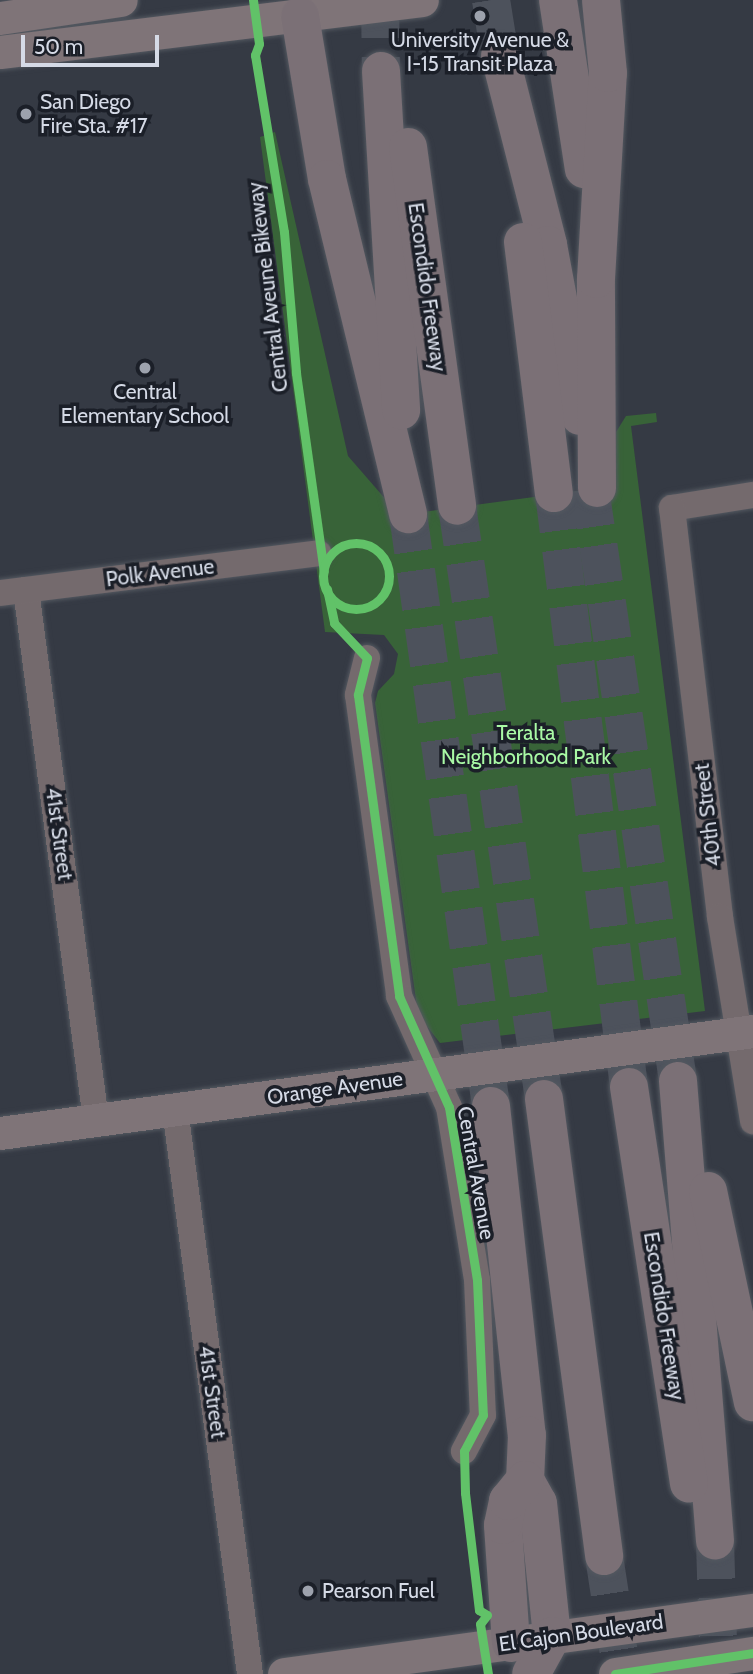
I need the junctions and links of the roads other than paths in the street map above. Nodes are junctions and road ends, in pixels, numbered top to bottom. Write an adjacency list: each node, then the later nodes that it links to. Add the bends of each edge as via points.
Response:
1 (118, 0): 6 (main road); 7 (main road, via 111,20 66,30)
2 (422, 0): 5 (main road)
3 (558, 0): 10 (highway, via 576,95)
4 (601, 0): 10 (highway, via 608,73)
5 (303, 8): 7 (main road); 12 (highway, Escondido Freeway, via 327,179 408,514 389,70)
6 (0, 18)
7 (45, 49): 8 (main road)
8 (0, 52)
9 (500, 56): 10 (highway, via 581,490)
10 (596, 279)
11 (753, 495): 17 (street, 40th Street, via 672,508 720,917)
12 (457, 506)
13 (319, 553): 14 (street, Polk Avenue)
14 (26, 590): 15 (street, Polk Avenue); 21 (street, 41st Street)
15 (0, 593)
16 (367, 658): 18 (street, Central Avenue, via 358,695 399,996)
17 (747, 1031): 18 (main road, Orange Avenue); 22 (street, 40th Street)
18 (435, 1074): 20 (main road, Orange Avenue); 25 (street, Central Avenue, via 449,1107 477,1280 483,1415)
19 (629, 1087): 24 (highway, Escondido Freeway, via 707,1543 678,1081 701,1155)
20 (175, 1110): 21 (main road, Orange Avenue); 32 (street, 41st Street)
21 (96, 1120): 23 (main road, Orange Avenue)
22 (753, 1121)
23 (0, 1133)
24 (753, 1402)
25 (464, 1451)
26 (525, 1480): 27 (highway, via 514,1103 561,1249); 29 (highway, via 538,1503); 31 (highway, via 508,1501 503,1525)
27 (604, 1556)
28 (753, 1610): 29 (main road, El Cajon Boulevard)
29 (552, 1636): 31 (highway)
30 (753, 1653): 34 (main road)
31 (521, 1658): 33 (main road, El Cajon Boulevard)
32 (250, 1674)
33 (284, 1674)
34 (615, 1674)

